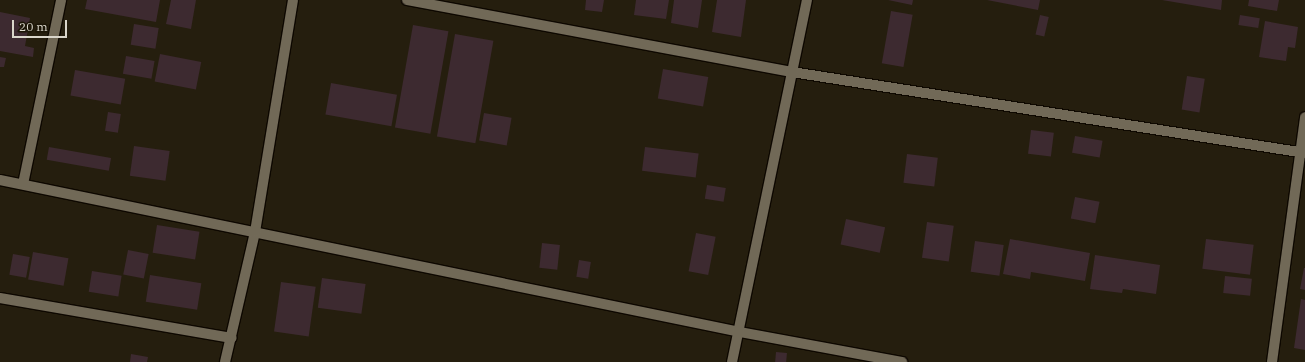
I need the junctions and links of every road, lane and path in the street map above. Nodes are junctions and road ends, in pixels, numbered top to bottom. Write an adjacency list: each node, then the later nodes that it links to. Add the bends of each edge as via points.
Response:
1 (61, 0): 9 (street)
2 (293, 0): 10 (street)
3 (408, 0): 5 (street)
4 (807, 0): 5 (street)
5 (792, 72): 7 (street); 12 (street)
6 (1305, 117): 7 (street)
7 (1302, 152): 17 (street)
8 (0, 180): 9 (street)
9 (23, 184): 10 (street)
10 (255, 232): 12 (street); 13 (street)
11 (0, 298): 13 (street)
12 (740, 332): 15 (street); 16 (street)
13 (232, 338): 14 (street)
14 (226, 362)
15 (732, 362)
16 (902, 362)
17 (1272, 362)

